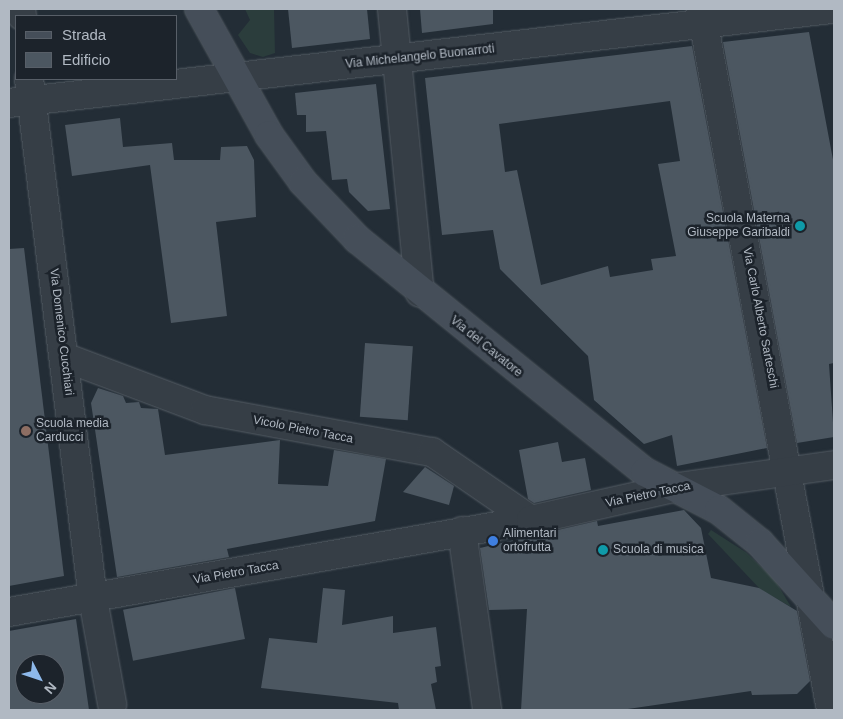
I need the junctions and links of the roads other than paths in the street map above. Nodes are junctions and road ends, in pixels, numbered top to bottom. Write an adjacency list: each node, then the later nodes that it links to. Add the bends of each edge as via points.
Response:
1 (199, 9): 6 (main road, Via del Cavatore)
2 (392, 9): 5 (street)
3 (832, 9): 4 (street, Via Michelangelo Buonarroti)
4 (702, 17): 5 (street, Via Michelangelo Buonarroti); 11 (street, Via Carlo Alberto Sarteschi)
5 (396, 60): 6 (street, Via Michelangelo Buonarroti); 8 (street)
6 (235, 78): 7 (street, Via Michelangelo Buonarroti); 8 (main road, Via del Cavatore, via 303,182 357,238)
7 (23, 94): 9 (street, Via Domenico Cucchiari)
8 (420, 293): 12 (main road, Via del Cavatore, via 645,472)
9 (64, 357): 13 (street, Vicolo Pietro Tacca, via 205,410 432,452); 15 (street, Via Domenico Cucchiari)
10 (834, 465): 11 (street, Via Pietro Tacca)
11 (789, 472): 12 (street, Via Pietro Tacca); 16 (street, Via Carlo Alberto Sarteschi)
12 (678, 487): 13 (street, Via Pietro Tacca); 16 (main road, Via del Cavatore, via 719,510 760,543)
13 (531, 520): 14 (street, Via Pietro Tacca)
14 (462, 531): 15 (street, Via Pietro Tacca); 20 (street)
15 (93, 599): 17 (street, Via Pietro Tacca); 19 (street, Via Domenico Cucchiari)
16 (813, 599): 18 (main road, Via del Cavatore); 21 (street, Via Carlo Alberto Sarteschi)
17 (9, 612)
18 (834, 625)
19 (112, 704)
20 (487, 710)
21 (831, 710)

